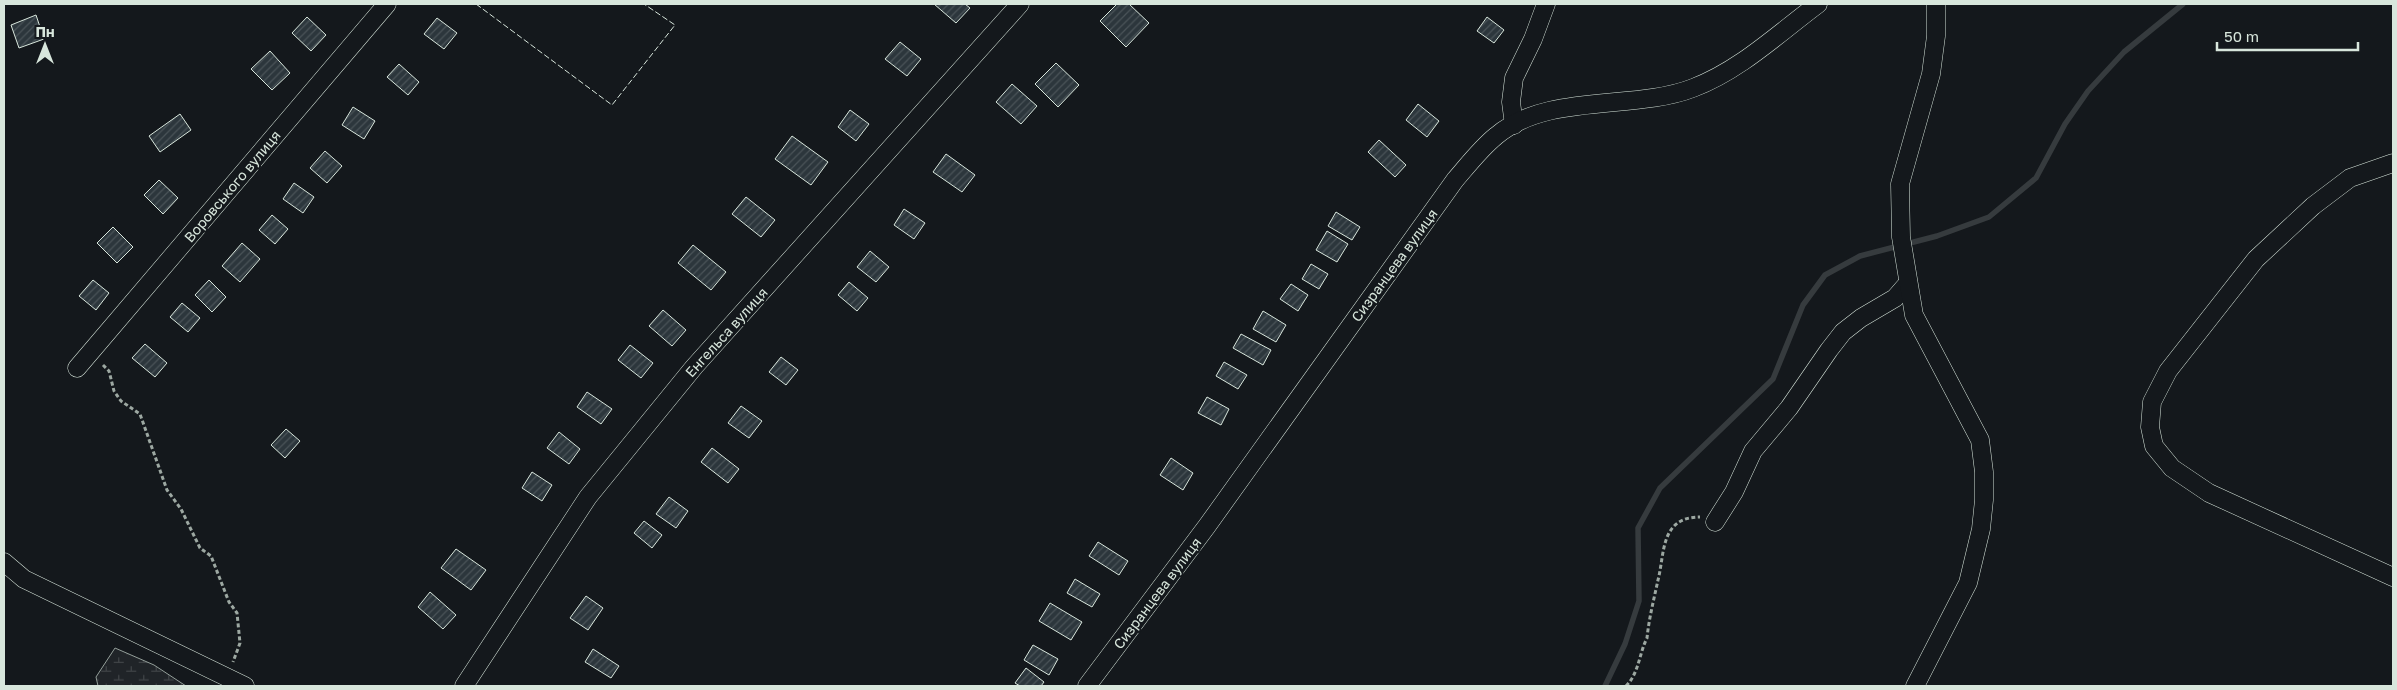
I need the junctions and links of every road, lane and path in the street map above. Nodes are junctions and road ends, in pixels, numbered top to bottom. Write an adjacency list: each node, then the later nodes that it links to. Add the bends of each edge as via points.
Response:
1 (388, 4): 9 (street, Воровського вулиця)
2 (1020, 4): 16 (street, Енгельса вулиця, via 688,374 588,497)
3 (1546, 4): 6 (street, via 1514,78 1511,102)
4 (1818, 4): 6 (street, Сизранцева вулиця, via 1728,71 1692,89 1648,98 1584,104)
5 (1936, 4): 8 (street, via 1931,74 1900,184 1901,237)
6 (1514, 124): 17 (street, Сизранцева вулиця, via 1497,135 1455,180)
7 (2393, 163): 13 (street, via 2350,178 2313,206 2256,259 2168,371 2152,402 2150,427 2154,446 2172,468 2209,493)
8 (1908, 283): 11 (street, via 1895,298 1843,332 1781,420 1753,450 1734,492); 19 (street, via 1914,315 1980,440 1984,472 1981,529 1968,583)
9 (90, 352): 10 (street, Воровського вулиця); 14 (path, via 109,371 114,391 121,400 140,414 167,490 181,509 200,548 211,556 229,602 237,613 240,643)
10 (77, 368)
11 (1714, 522): 18 (path, via 1691,517 1672,527 1666,537 1647,638 1636,673)
12 (4, 562): 14 (street, via 24,579)
13 (2393, 576)
14 (226, 677): 15 (street)
15 (245, 686)
16 (464, 686)
17 (1088, 686)
18 (1626, 686)
19 (1915, 686)

